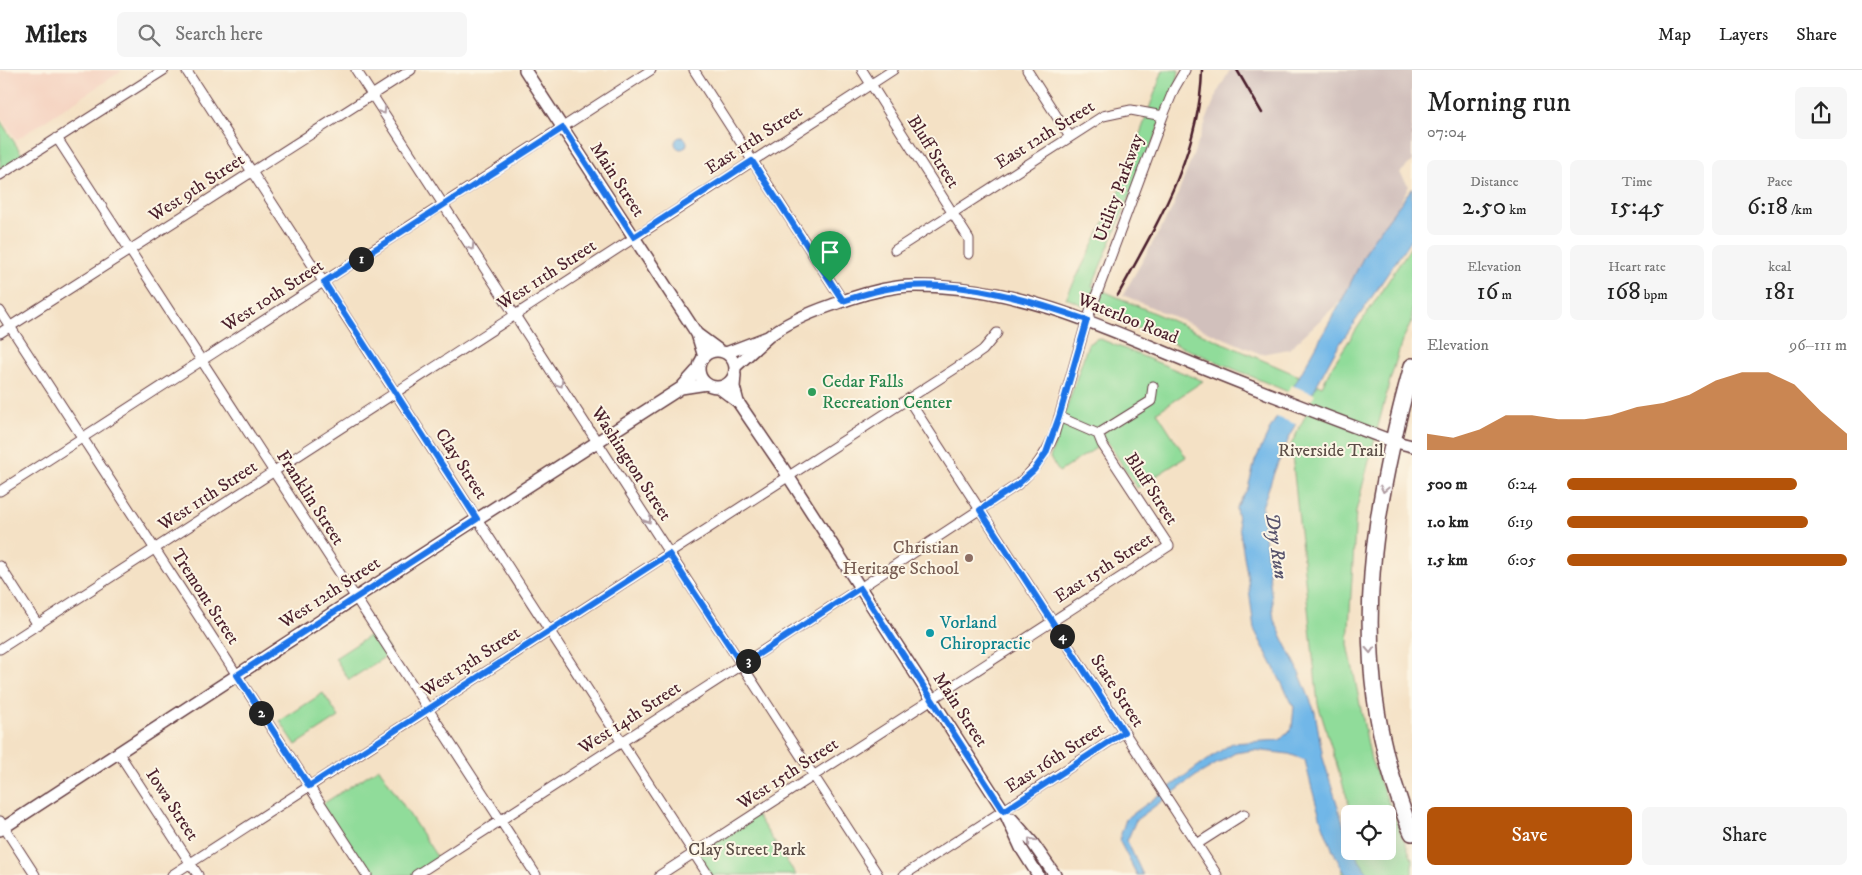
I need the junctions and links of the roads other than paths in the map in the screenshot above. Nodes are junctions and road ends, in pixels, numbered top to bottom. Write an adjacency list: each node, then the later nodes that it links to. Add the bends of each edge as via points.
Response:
1 (164, 70): 17 (street)
2 (186, 70): 19 (street, Clay Street)
3 (356, 70): 13 (street, Washington Street)
4 (411, 70): 13 (street, West 9th Street)
5 (525, 70): 15 (main road, Main Street)
6 (652, 70): 15 (street, West 10th Street)
7 (694, 70): 18 (street)
8 (862, 70): 12 (street, Bluff Street)
9 (893, 70): 12 (street, East 11th Street)
10 (1027, 70): 16 (street)
11 (1185, 70): 14 (street, Utility Parkway)
12 (871, 84): 18 (street, East 11th Street); 22 (street, Bluff Street)
13 (372, 95): 19 (street, West 9th Street); 21 (street, Washington Street, one-way to 21)
14 (1163, 116): 16 (street, East 12th Street, via 1131,110 1103,116); 31 (street, Utility Parkway)
15 (563, 128): 21 (street, West 10th Street); 23 (main road, Main Street)
16 (1070, 137): 22 (street, East 12th Street)
17 (57, 138): 20 (street); 24 (street, Franklin Street)
18 (752, 161): 23 (street, East 11th Street); 28 (street)
19 (252, 172): 24 (street, West 9th Street); 27 (street, Clay Street)
20 (0, 175)
21 (444, 206): 27 (street, West 10th Street); 30 (street, Washington Street, one-way to 30)
22 (952, 213): 25 (street, East 12th Street); 26 (street, Bluff Street, via 969,239)
23 (634, 237): 30 (street, West 11th Street); 35 (main road, Main Street)
24 (130, 250): 32 (street, West 9th Street); 38 (street, Franklin Street)
25 (895, 250)
26 (969, 254)
27 (324, 282): 38 (street, West 10th Street); 45 (street, Clay Street)
28 (843, 301): 31 (main road, Waterloo Road, via 899,287 962,288 1008,296); 36 (main road, Waterloo Road, via 812,312)
29 (0, 311): 32 (street, Tremont Street)
30 (515, 316): 45 (street, West 11th Street); 52 (street, Washington Street, one-way to 52)
31 (1087, 320): 48 (street, Utility Parkway); 51 (main road, Waterloo Road)
32 (10, 327): 34 (street, West 9th Street); 50 (street, Tremont Street)
33 (997, 333): 46 (street, West 13th Street, via 983,350)
34 (0, 334)
35 (697, 334): 37 (main road, Main Street); 39 (main road, Main Street)
36 (768, 337): 37 (main road, Waterloo Road); 41 (main road, Waterloo Road)
37 (723, 352): 39 (main road, via 714,351); 41 (main road, via 734,361)
38 (202, 361): 50 (street, West 10th Street); 54 (street, Franklin Street)
39 (701, 363): 42 (main road, via 700,374); 44 (main road, West 12th Street)
40 (1412, 366): 51 (highway)
41 (735, 370): 42 (main road, via 729,383); 47 (main road, Main Street, via 734,387)
42 (712, 385): 44 (main road, West 12th Street); 47 (main road, Main Street)
43 (1153, 386): 49 (street, via 1151,401)
44 (681, 388): 52 (main road, West 12th Street)
45 (396, 393): 54 (street, West 11th Street); 58 (street, Clay Street)
46 (908, 399): 55 (street, West 13th Street); 57 (street, State Street)
47 (738, 402): 55 (main road, Main Street)
48 (1059, 417): 49 (street); 57 (street, Utility Parkway, via 1046,453 1034,470)
49 (1098, 434): 59 (street, Bluff Street)
50 (83, 438): 56 (street, West 10th Street); 60 (street, Tremont Street)
51 (1392, 441): 53 (main road, Waterloo Road); 82 (highway, one-way to 82, via 1373,554 1370,664 1378,726)
52 (597, 442): 58 (main road, West 12th Street); 61 (street, Washington Street, one-way to 61)
53 (1412, 446)
54 (274, 472): 60 (street, West 11th Street); 64 (street, Franklin Street)
55 (788, 477): 61 (street, West 13th Street); 63 (main road, Main Street)
56 (0, 491)
57 (980, 510): 63 (street, West 14th Street); 65 (street, State Street)
58 (477, 519): 64 (main road, West 12th Street); 67 (street, Clay Street)
59 (1169, 546): 65 (street, East 15th Street)
60 (155, 549): 66 (street, West 11th Street); 70 (street, Tremont Street)
61 (669, 554): 67 (street, West 13th Street); 69 (street, Washington Street)
62 (0, 566): 66 (street)
63 (860, 588): 69 (street, West 14th Street); 71 (main road, Main Street)
64 (356, 598): 70 (main road, West 12th Street); 72 (street, Franklin Street)
65 (1052, 621): 71 (street, East 15th Street); 73 (street, State Street)
66 (38, 625): 68 (street, West 11th Street)
67 (550, 631): 72 (street, West 13th Street); 74 (street, Clay Street)
68 (0, 649)
69 (742, 665): 74 (street, West 14th Street); 76 (street, Washington Street)
70 (237, 675): 75 (main road, West 12th Street); 77 (street, Tremont Street)
71 (932, 700): 76 (street, West 15th Street); 78 (main road, Main Street)
72 (428, 709): 77 (street, West 13th Street); 80 (street, Franklin Street)
73 (1124, 732): 78 (street, East 16th Street); 83 (street, State Street)
74 (622, 742): 80 (street, West 14th Street); 84 (street, Clay Street)
75 (118, 752): 81 (main road, West 12th Street); 85 (street, Iowa Street)
76 (814, 776): 84 (street, West 15th Street); 94 (street, Washington Street)
77 (309, 786): 85 (street, West 13th Street); 89 (street, Tremont Street)
78 (1004, 811): 95 (street, East 16th Street); 96 (main road, Main Street); 97 (main road, Main Street, one-way to 78, via 1032,842)
79 (1244, 814): 83 (street)
80 (501, 821): 90 (street, West 14th Street); 91 (street, Franklin Street)
81 (1, 826): 86 (street)
82 (1412, 833)
83 (1197, 844): 98 (street, State Street)
84 (694, 853): 92 (street, West 15th Street); 93 (street, Clay Street)
85 (191, 863): 87 (street, West 13th Street); 88 (street, Iowa Street)
86 (35, 875)
87 (172, 875)
88 (198, 875)
89 (367, 875)
90 (416, 875)
91 (536, 875)
92 (660, 875)
93 (708, 875)
94 (878, 875)
95 (904, 875)
96 (1038, 875)
97 (1055, 875)
98 (1217, 875)

